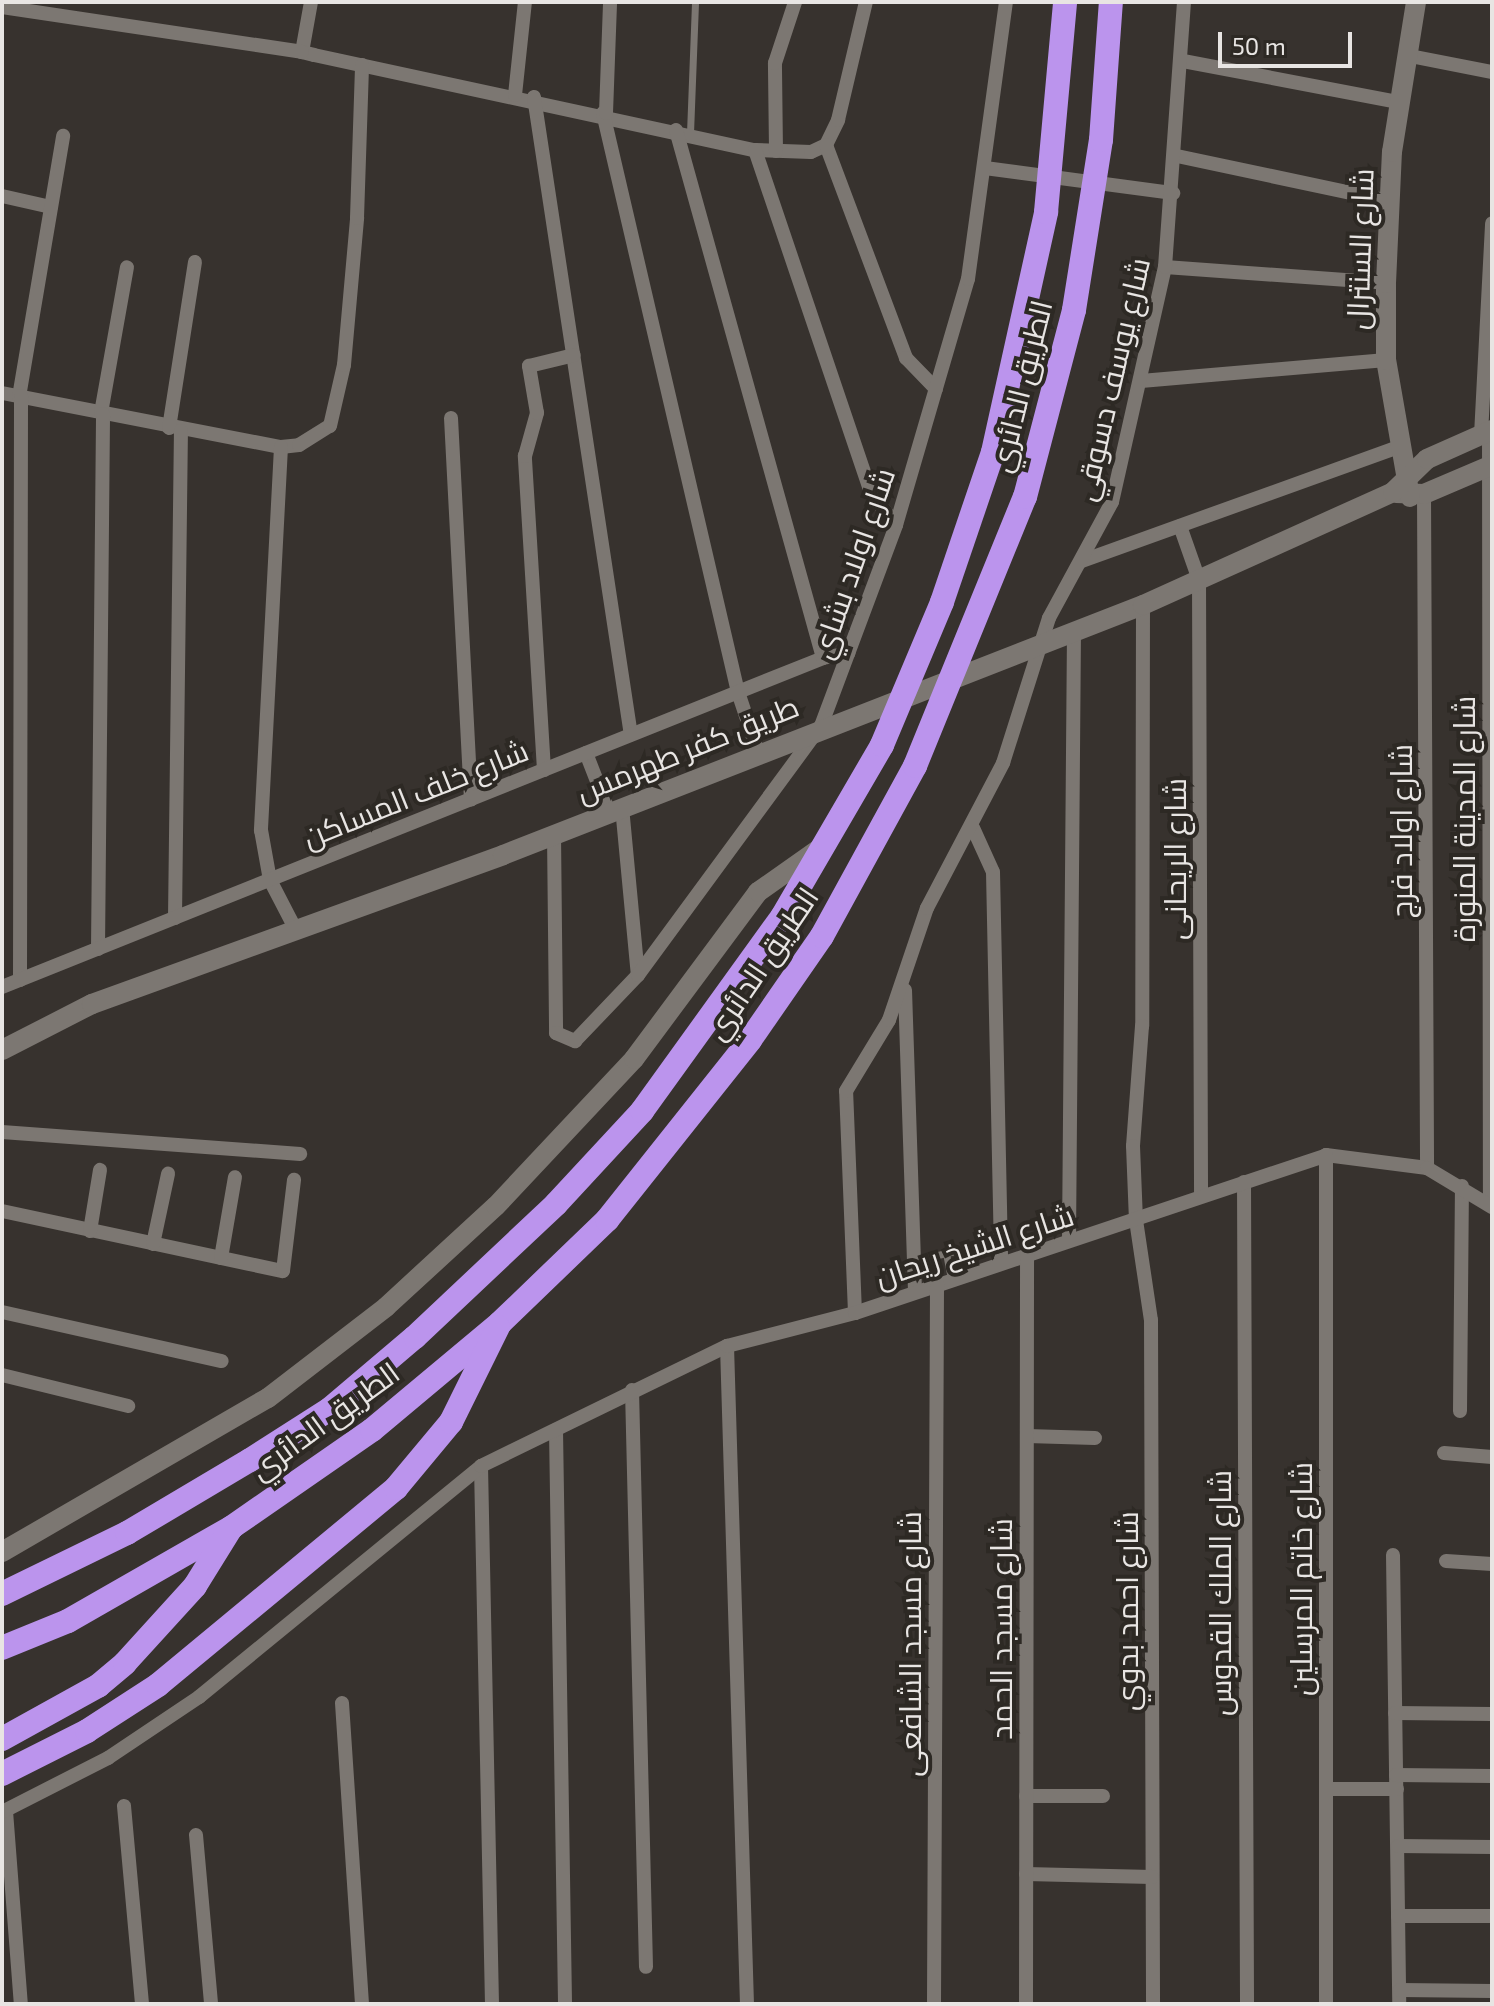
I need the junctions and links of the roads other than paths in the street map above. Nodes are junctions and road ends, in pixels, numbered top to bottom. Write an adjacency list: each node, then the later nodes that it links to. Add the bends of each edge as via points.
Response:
1 (311, 2): 13 (street)
2 (525, 2): 18 (street)
3 (610, 2): 21 (street)
4 (695, 2): 22 (lane)
5 (795, 2): 26 (street, via 775,63)
6 (866, 2): 24 (street, via 838,120)
7 (1006, 2): 28 (street, شارع اولاد بشاي)
8 (1065, 2): 72 (highway, الطريق الدائري, via 1046,212 993,452 911,675)
9 (1111, 2): 109 (highway, الطريق الدائري, via 1101,140 1056,389 1025,497 915,766 822,936 750,1040 607,1220)
10 (1184, 2): 15 (street, شارع يوسف دسوقي)
11 (1416, 2): 14 (street, شارع السنترال)
12 (2, 7): 13 (street)
13 (302, 52): 16 (street)
14 (1405, 55): 17 (street); 20 (street, شارع السنترال)
15 (1183, 61): 20 (street); 27 (street, شارع يوسف دسوقي)
16 (362, 65): 18 (street); 48 (street, via 359,193 338,405 318,436)
17 (1492, 72)
18 (515, 95): 19 (street)
19 (534, 97): 21 (street); 38 (street)
20 (1397, 102): 31 (street, شارع السنترال)
21 (604, 113): 22 (street); 62 (street)
22 (683, 132): 25 (street); 61 (street)
23 (63, 136): 32 (street)
24 (826, 145): 26 (street, via 811,152); 41 (street, via 906,358)
25 (755, 150): 26 (street); 53 (street, via 872,495)
26 (776, 151)
27 (1177, 156): 29 (street, شارع يوسف دسوقي); 31 (street)
28 (985, 168): 29 (street); 41 (street, شارع اولاد بشاي, via 968,279)
29 (1173, 193): 36 (street, شارع يوسف دسوقي)
30 (2, 196): 32 (street)
31 (1388, 201): 37 (street, شارع السنترال)
32 (51, 207): 43 (street)
33 (1492, 223): 47 (street, شارع المدينة المنورة)
34 (195, 262): 46 (street)
35 (127, 267): 44 (street)
36 (1165, 267): 37 (street); 40 (street, شارع يوسف دسوقي)
37 (1386, 283): 39 (street, شارع السنترال)
38 (574, 355): 64 (street); 67 (street, via 529,366 537,413 526,467)
39 (1386, 360): 40 (street); 49 (street, شارع السنترال)
40 (1141, 381): 55 (street, شارع يوسف دسوقي, via 1112,502)
41 (936, 389): 53 (street, شارع اولاد بشاي)
42 (2, 393): 43 (street)
43 (20, 397): 44 (street); 78 (street)
44 (102, 414): 46 (street); 76 (street)
45 (451, 418): 68 (street)
46 (175, 430): 48 (street); 74 (street)
47 (1487, 432): 50 (street, شارع المدينة المنورة); 51 (street)
48 (281, 447): 73 (street, via 261,830)
49 (1398, 447): 51 (street, شارع السنترال); 54 (street)
50 (1490, 466): 52 (street, طريق كفر طهرمس); 93 (street, شارع المدينة المنورة)
51 (1404, 475): 52 (street)
52 (1409, 495): 56 (street, طريق كفر طهرمس); 85 (street, شارع اولاد فرج)
53 (896, 525): 60 (street, شارع اولاد بشاي)
54 (1180, 526): 55 (street); 56 (street, شارع الريحانى)
55 (1082, 561): 59 (street, شارع يوسف دسوقي)
56 (1199, 580): 57 (street, طريق كفر طهرمس); 92 (street, شارع الريحانى)
57 (1143, 605): 58 (street, طريق كفر طهرمس); 95 (street, شارع احمد بدوي)
58 (1074, 633): 59 (street, طريق كفر طهرمس); 97 (street)
59 (1039, 647): 63 (street, طريق كفر طهرمس); 70 (street, شارع يوسف دسوقي, via 1003,763)
60 (849, 653): 61 (street, شارع خلف المساكن); 63 (street, شارع اولاد بشاي)
61 (823, 658): 62 (street, شارع خلف المساكن)
62 (738, 692): 64 (street, شارع خلف المساكن); 65 (street)
63 (821, 726): 65 (street, طريق كفر طهرمس); 77 (street, شارع اولاد بشاي)
64 (631, 735): 66 (street, شارع خلف المساكن)
65 (758, 752): 69 (street, طريق كفر طهرمس)
66 (586, 753): 67 (street, شارع خلف المساكن); 69 (street)
67 (544, 770): 68 (street, شارع خلف المساكن)
68 (471, 799): 73 (street, شارع خلف المساكن)
69 (616, 810): 71 (street, طريق كفر طهرمس); 77 (street)
70 (973, 828): 79 (street, شارع يوسف دسوقي, via 927,908); 104 (street, via 993,872)
71 (554, 834): 75 (street, طريق كفر طهرمس); 77 (street, شارع اولاد بشاي, via 556,1033 569,1041 585,1037)
72 (826, 844): 123 (street, via 776,877 743,908 599,1098 442,1257 268,1398); 127 (highway, الطريق الدائري, via 716,1014 592,1168 472,1285 330,1409 127,1533)
73 (270, 880): 74 (street, شارع خلف المساكن); 75 (street)
74 (175, 918): 76 (street, شارع خلف المساكن)
75 (297, 932): 81 (street, طريق كفر طهرمس, via 92,1004)
76 (98, 949): 78 (street, شارع خلف المساكن)
77 (638, 975)
78 (20, 980): 80 (street, شارع خلف المساكن)
79 (905, 983): 106 (street); 108 (street, شارع يوسف دسوقي, via 846,1091)
80 (2, 987)
81 (2, 1050)
82 (2, 1132): 83 (street)
83 (300, 1154)
84 (1326, 1155): 85 (street, شارع الشيخ ريحان); 90 (street, شارع الشيخ ريحان); 136 (street, شارع خاتم المرسلين)
85 (1427, 1168): 91 (street, شارع الشيخ ريحان)
86 (100, 1170): 96 (street)
87 (168, 1174): 98 (street)
88 (235, 1177): 103 (street)
89 (294, 1180): 103 (street, via 283,1271)
90 (1244, 1182): 92 (street, شارع الشيخ ريحان); 161 (street, شارع الملك القدوس)
91 (1462, 1186): 93 (street, شارع الشيخ ريحان); 115 (street)
92 (1201, 1195): 95 (street, شارع الشيخ ريحان)
93 (1491, 1206)
94 (2, 1211): 96 (street)
95 (1136, 1220): 97 (street, شارع الشيخ ريحان); 145 (street, شارع احمد بدوي, via 1151,1320)
96 (90, 1231): 98 (street)
97 (1069, 1240): 101 (street, شارع الشيخ ريحان)
98 (153, 1244): 103 (street)
99 (978, 1246): 100 (lane)
100 (946, 1253): 102 (lane); 105 (lane)
101 (1027, 1254): 104 (street, شارع الشيخ ريحان); 117 (street, شارع مسجد الحمد)
102 (933, 1256)
103 (221, 1258)
104 (1001, 1263): 105 (street, شارع الشيخ ريحان)
105 (944, 1281): 106 (street, شارع الشيخ ريحان); 158 (street, شارع مسجد الشافعى)
106 (915, 1290): 108 (street, شارع الشيخ ريحان)
107 (2, 1312): 111 (street)
108 (855, 1313): 110 (street, شارع الشيخ ريحان)
109 (500, 1323): 122 (highway, الطريق الدائري, via 372,1430); 133 (highway, via 466,1399 396,1488 158,1685 87,1731)
110 (727, 1346): 113 (street, شارع الشيخ ريحان); 157 (street)
111 (222, 1361)
112 (2, 1375): 114 (street)
113 (632, 1390): 116 (street, شارع الشيخ ريحان); 148 (street)
114 (128, 1406)
115 (1460, 1411)
116 (556, 1430): 121 (street, شارع الشيخ ريحان); 156 (street)
117 (1027, 1436): 118 (street); 137 (street, شارع مسجد الحمد)
118 (1095, 1438)
119 (1444, 1453): 120 (street)
120 (1492, 1457)
121 (481, 1466): 140 (street, via 199,1697 108,1758); 155 (street)
122 (232, 1527): 128 (highway, الطريق الدائري, via 68,1621); 132 (highway, via 195,1586 150,1639 98,1686)
123 (2, 1552)
124 (1393, 1555): 130 (street)
125 (1446, 1561): 126 (street)
126 (1492, 1564)
127 (2, 1594)
128 (2, 1648)
129 (342, 1703): 154 (street)
130 (1395, 1713): 131 (street); 135 (street)
131 (1492, 1714)
132 (2, 1739)
133 (2, 1774)
134 (1492, 1776): 135 (street)
135 (1397, 1782): 136 (street); 142 (street)
136 (1326, 1789): 162 (street, شارع خاتم المرسلين)
137 (1026, 1796): 138 (street); 144 (street, شارع مسجد الحمد)
138 (1103, 1796)
139 (124, 1806): 152 (street)
140 (4, 1812): 151 (street)
141 (196, 1835): 153 (street)
142 (1398, 1846): 143 (street); 146 (street)
143 (1492, 1847)
144 (1026, 1874): 145 (street); 159 (street, شارع مسجد الحمد)
145 (1152, 1877): 160 (street, شارع احمد بدوي)
146 (1398, 1916): 147 (street); 150 (street)
147 (1492, 1916)
148 (646, 1967)
149 (1492, 1991): 150 (street)
150 (1400, 1997)
151 (21, 2004)
152 (142, 2004)
153 (211, 2004)
154 (362, 2004)
155 (492, 2004)
156 (565, 2004)
157 (747, 2004)
158 (934, 2004)
159 (1026, 2004)
160 (1153, 2004)
161 (1247, 2004)
162 (1326, 2004)

